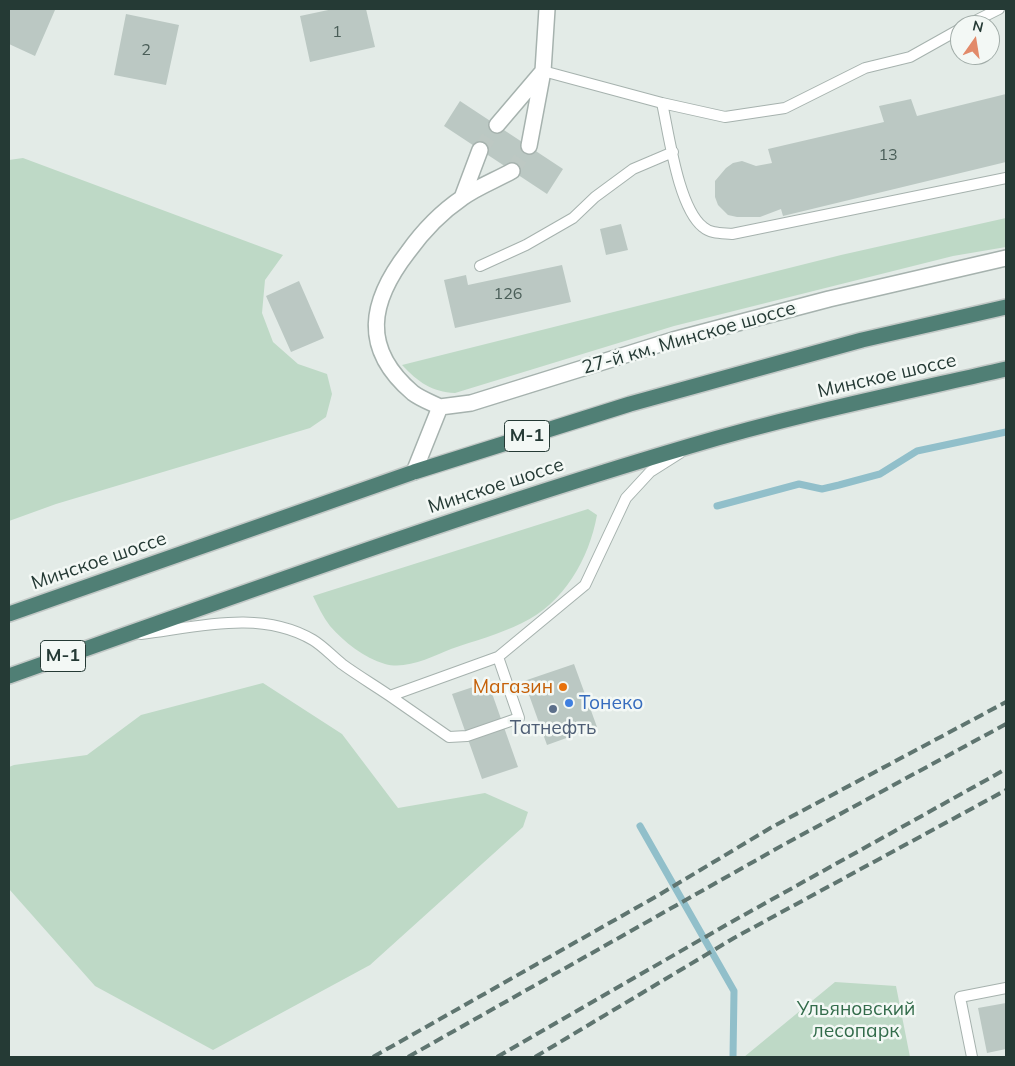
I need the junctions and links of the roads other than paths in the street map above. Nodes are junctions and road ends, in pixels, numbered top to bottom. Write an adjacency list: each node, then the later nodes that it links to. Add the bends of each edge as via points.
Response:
1 (547, 9): 5 (street)
2 (998, 9): 3 (lane)
3 (986, 15)
4 (950, 35): 6 (lane, via 910,57 864,68 785,108 725,117)
5 (543, 71): 6 (lane); 7 (street); 8 (street)
6 (662, 103): 10 (lane)
7 (497, 125)
8 (529, 146)
9 (480, 150): 13 (street)
10 (673, 152): 12 (lane, via 679,183 695,218 703,227 716,233 732,234); 15 (lane, via 633,169 572,218 526,245)
11 (512, 171): 13 (street)
12 (1006, 178)
13 (462, 198): 20 (street, via 427,226 391,274 378,304 376,327 388,364 414,393)
14 (1006, 258): 20 (street, 27-й км, Минское шоссе, via 737,323 471,403)
15 (480, 266)
16 (1006, 304): 18 (lane)
17 (1006, 307): 18 (highway, Минское шоссе / М-1)
18 (985, 312): 22 (highway, Минское шоссе / М-1, via 862,340 640,402)
19 (1006, 369): 21 (highway, Минское шоссе / М-1)
20 (440, 407): 22 (street)
21 (693, 445): 24 (highway, Минское шоссе / М-1, via 459,517); 25 (lane, via 650,472 626,498 585,585)
22 (414, 472): 23 (highway, Минское шоссе / М-1)
23 (9, 614)
24 (118, 637): 26 (highway, Минское шоссе / М-1); 27 (lane, via 235,622 263,623 313,640 343,665)
25 (498, 657): 27 (lane); 27 (lane, via 519,718 467,736 449,737)
26 (9, 676)
27 (390, 696)
28 (1006, 988): 29 (lane, via 960,997)
29 (972, 1057)

